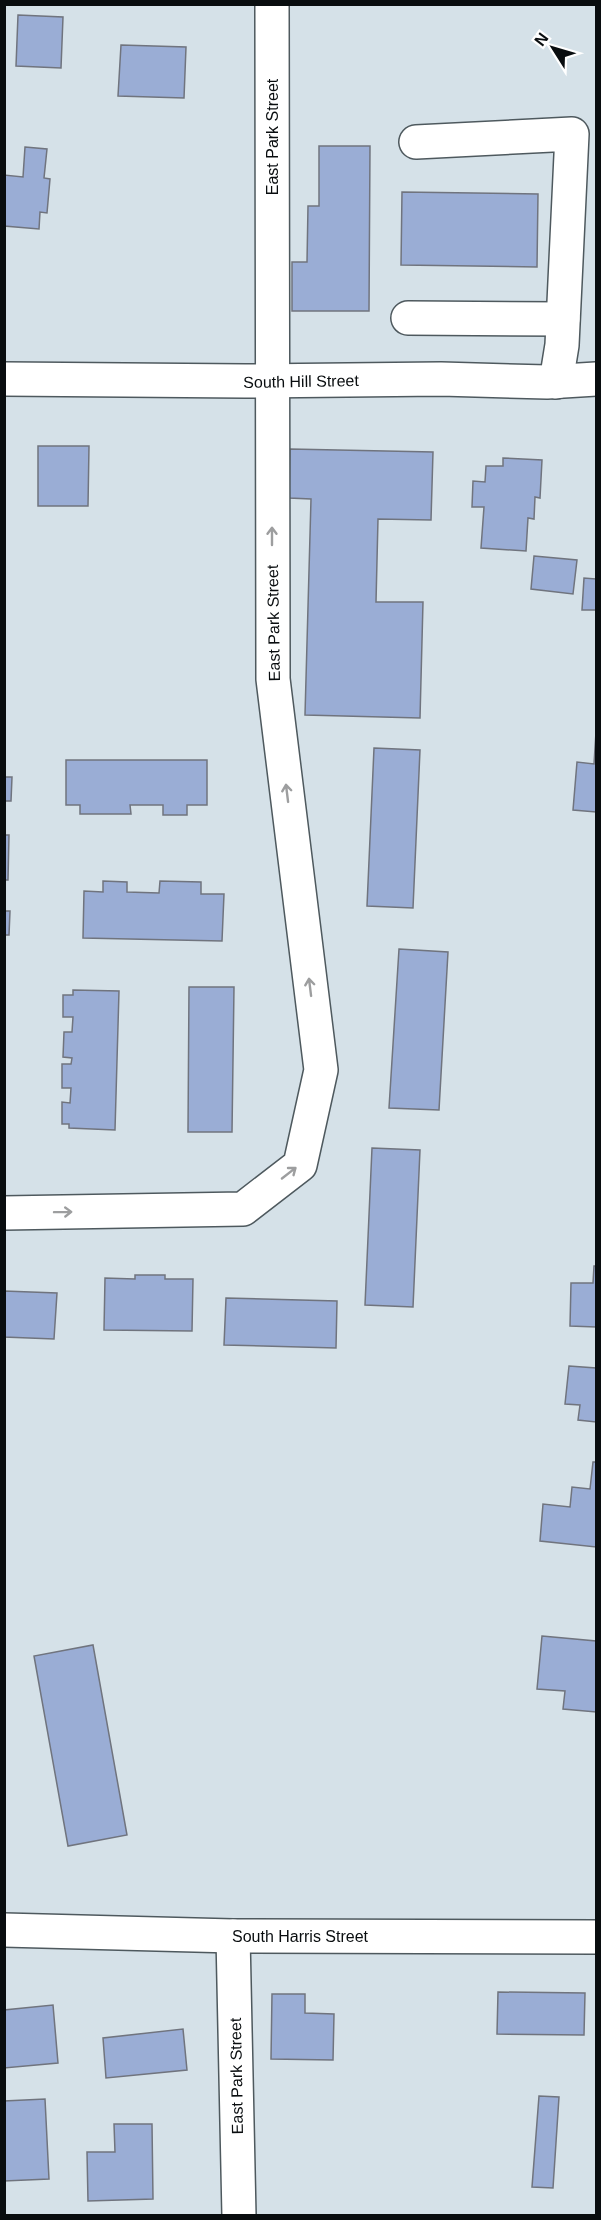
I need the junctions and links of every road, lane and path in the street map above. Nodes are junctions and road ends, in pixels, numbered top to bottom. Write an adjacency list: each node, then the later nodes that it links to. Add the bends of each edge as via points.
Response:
1 (272, 4): 7 (street, East Park Street)
2 (416, 142): 4 (street, via 572,134)
3 (408, 318): 4 (street)
4 (563, 319): 8 (street)
5 (4, 379): 7 (street, South Hill Street)
6 (597, 379): 8 (street, South Hill Street)
7 (272, 381): 8 (street, South Hill Street); 9 (street, East Park Street, one-way to 7, via 243,1209 300,1165 321,1070 273,679)
8 (556, 382)
9 (4, 1213)
10 (4, 1930): 11 (street, South Harris Street)
11 (232, 1936): 12 (street, South Harris Street); 13 (street, East Park Street)
12 (597, 1937)
13 (239, 2216)

